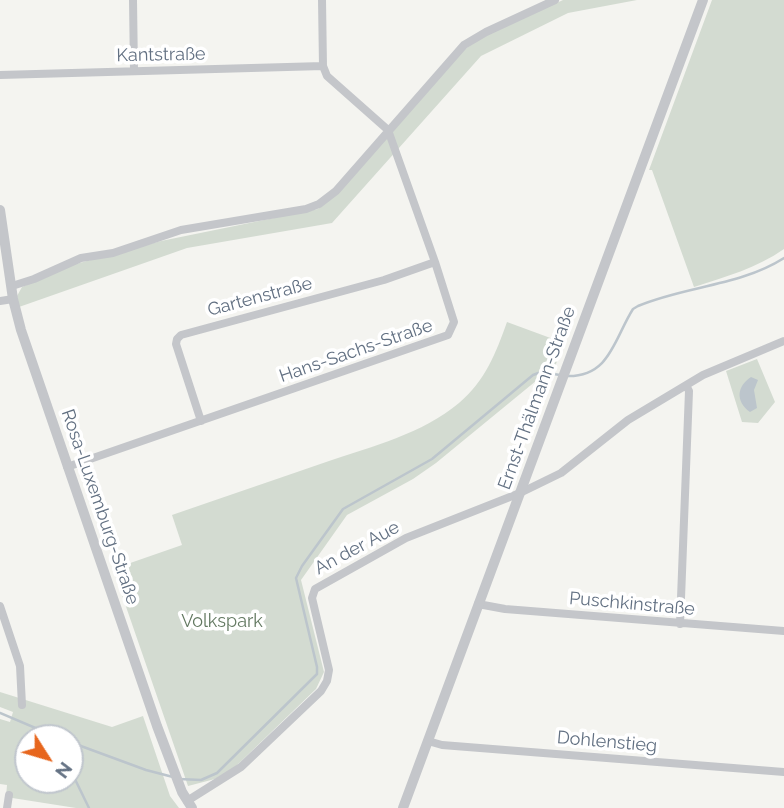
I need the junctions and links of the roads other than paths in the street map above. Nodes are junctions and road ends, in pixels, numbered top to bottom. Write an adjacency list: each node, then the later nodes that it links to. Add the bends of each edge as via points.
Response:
1 (133, 0): 6 (street)
2 (322, 0): 5 (street)
3 (555, 0): 8 (street, via 464,45)
4 (703, 0): 18 (street, Ernst-Thälmann-Straße)
5 (323, 66): 6 (street, Kantstraße); 8 (street, via 334,84)
6 (134, 71): 7 (street, Kantstraße)
7 (0, 75)
8 (388, 130): 10 (street, Hans-Sachs-Straße); 11 (street, via 336,191 316,206 181,230 113,253 81,258)
9 (0, 210): 11 (street, Rosa-Luxemburg-Straße)
10 (435, 262): 16 (street, Hans-Sachs-Straße, via 454,322 448,335); 16 (street, Gartenstraße, via 384,281 181,335 176,344)
11 (12, 286): 12 (street, Rosa-Luxemburg-Straße)
12 (13, 299): 13 (street); 17 (street, Rosa-Luxemburg-Straße)
13 (0, 301)
14 (784, 341): 15 (street)
15 (686, 385): 18 (street, via 628,421 561,473); 21 (street)
16 (201, 421): 17 (street, Hans-Sachs-Straße)
17 (68, 467): 27 (street, Rosa-Luxemburg-Straße, via 172,767)
18 (520, 493): 19 (street, Ernst-Thälmann-Straße); 27 (street, An der Aue, via 407,538 315,589 312,598 329,670 327,681 241,767)
19 (478, 604): 21 (street, Puschkinstraße); 24 (street, Ernst-Thälmann-Straße)
20 (0, 606): 23 (street, via 20,666)
21 (680, 624): 22 (street, Puschkinstraße)
22 (784, 631)
23 (22, 705)
24 (428, 741): 25 (street, Dohlenstieg); 29 (street, Ernst-Thälmann-Straße)
25 (784, 772)
26 (9, 795): 28 (street)
27 (190, 805)
28 (7, 808)
29 (403, 808)

